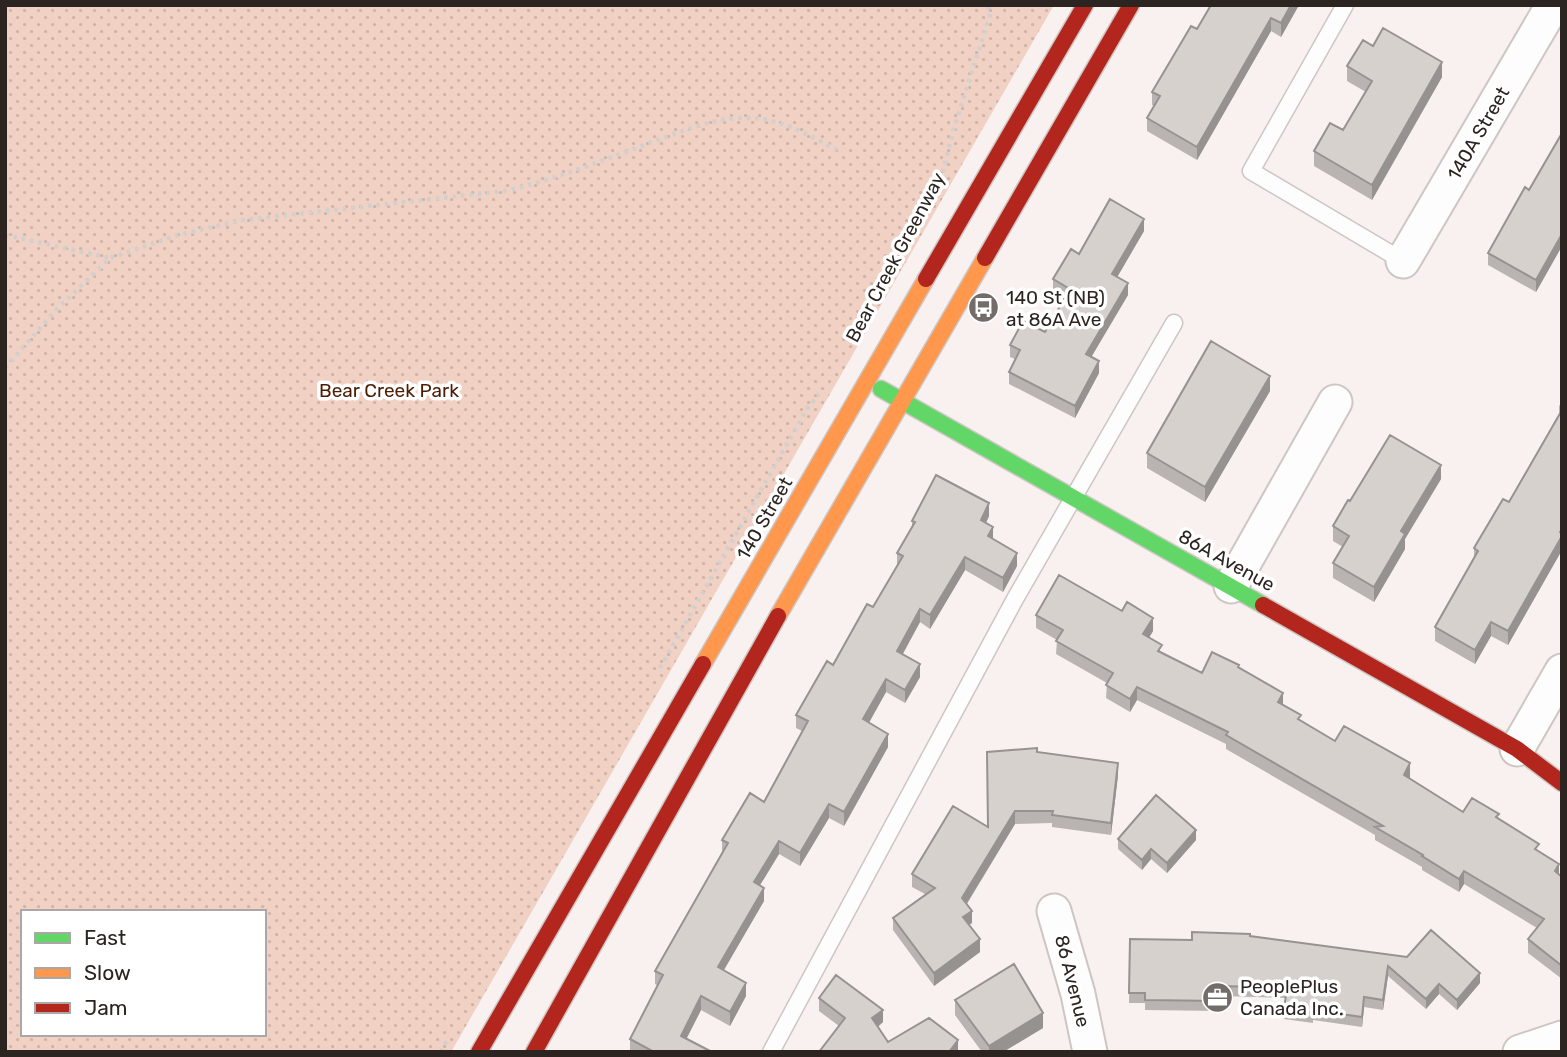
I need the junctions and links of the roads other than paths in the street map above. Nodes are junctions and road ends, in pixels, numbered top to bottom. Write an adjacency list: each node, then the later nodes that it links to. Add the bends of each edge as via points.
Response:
1 (1085, 5): 7 (main road, 140 Street)
2 (1131, 5): 8 (main road)
3 (1345, 5): 5 (lane, via 1251,170)
4 (1553, 5): 5 (street, 140A Street)
5 (1403, 261)
6 (1174, 323): 10 (lane)
7 (867, 381): 8 (main road, 86A Avenue); 17 (main road, 140 Street)
8 (902, 401): 10 (main road, 86A Avenue); 18 (main road)
9 (1335, 402): 11 (street)
10 (1073, 498): 11 (main road, 86A Avenue); 19 (lane)
11 (1231, 586): 13 (main road, 86A Avenue)
12 (1562, 671): 13 (street)
13 (1517, 749): 14 (main road, 86A Avenue)
14 (1562, 783)
15 (1055, 911): 20 (street, 86 Avenue)
16 (1562, 1038): 21 (street)
17 (480, 1052)
18 (534, 1052)
19 (771, 1052)
20 (1090, 1052)
21 (1520, 1052)

